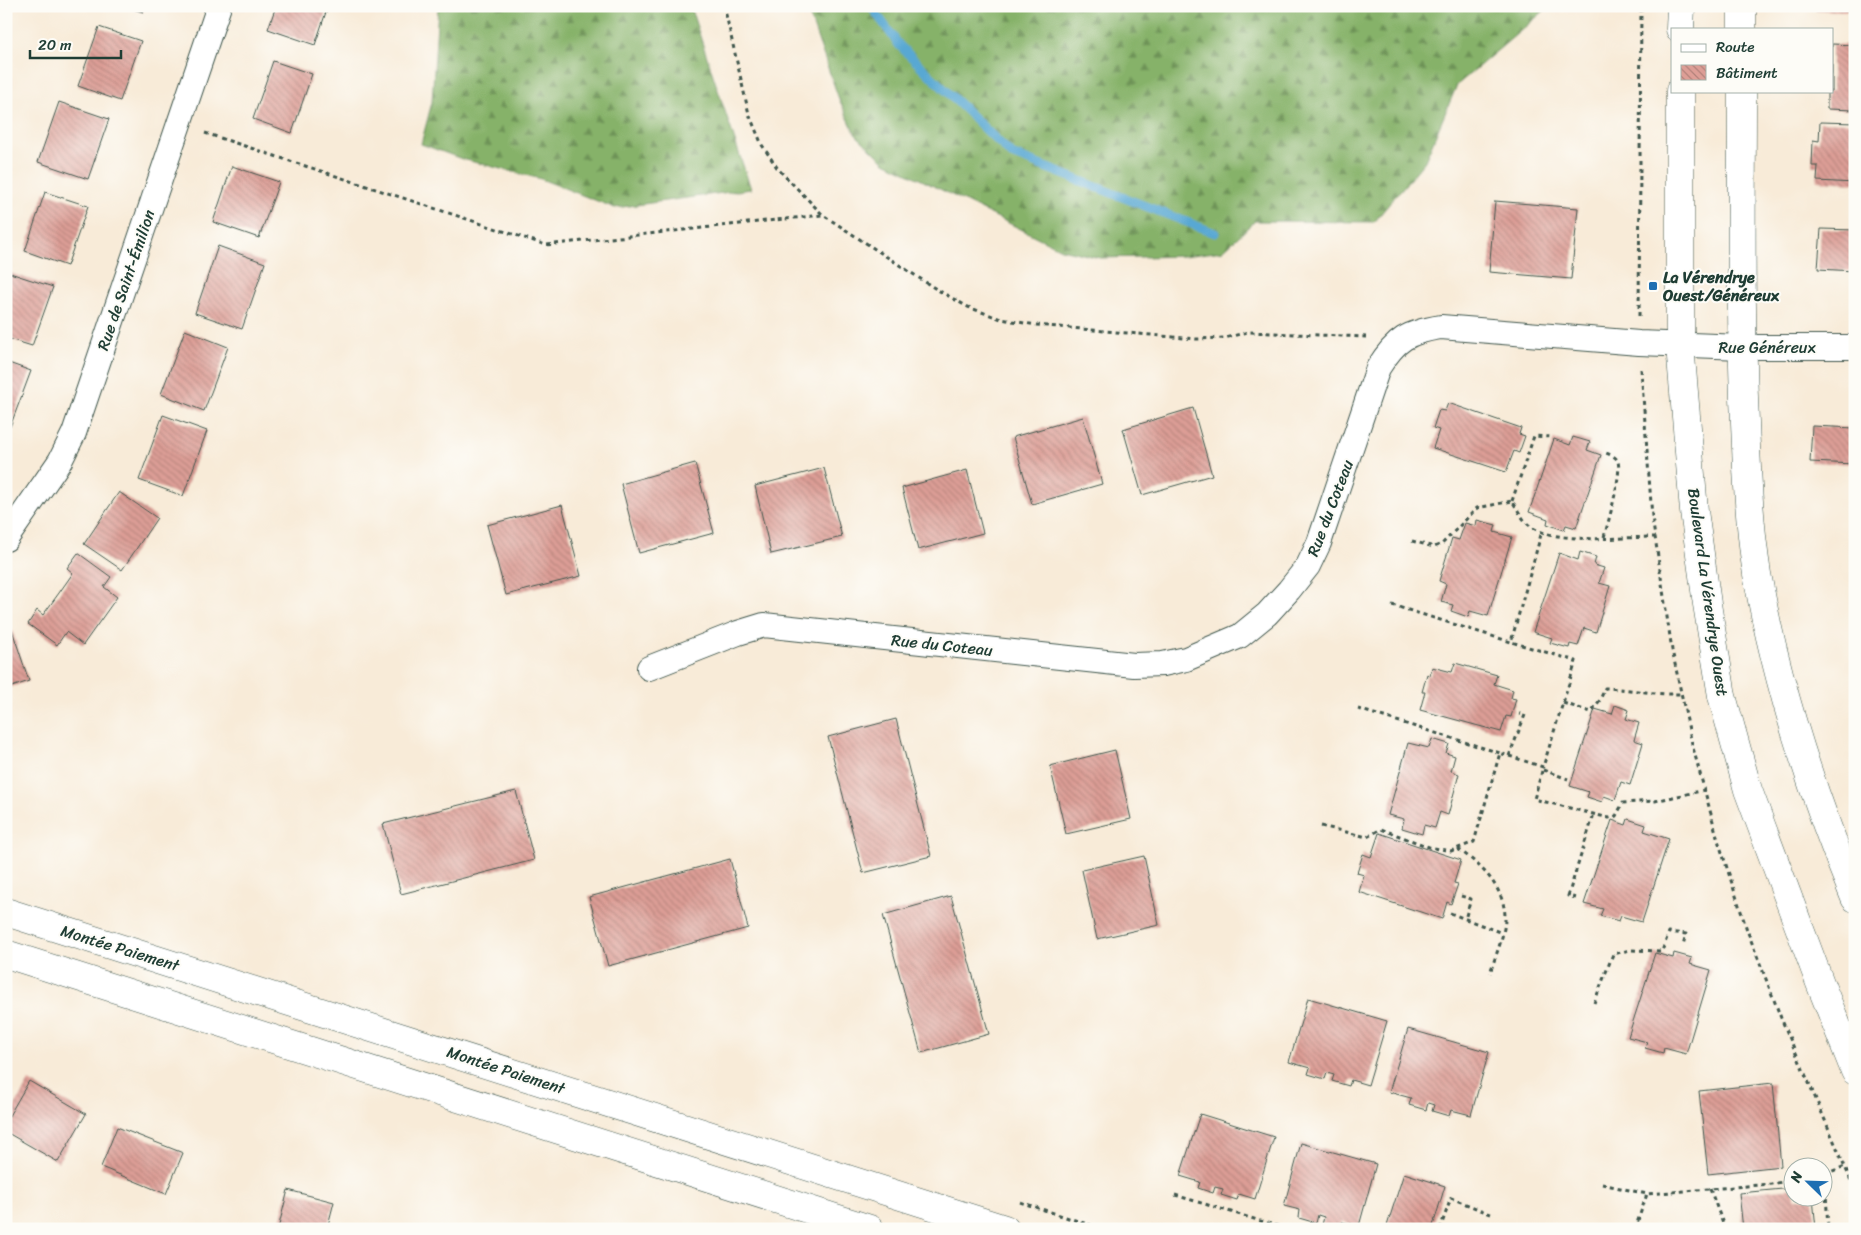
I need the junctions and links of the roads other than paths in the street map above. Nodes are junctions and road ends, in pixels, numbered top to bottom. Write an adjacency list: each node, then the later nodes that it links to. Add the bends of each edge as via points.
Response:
1 (219, 6): 11 (street, Rue de Saint-Émilion, via 74,433 60,461)
2 (1680, 6): 4 (main road)
3 (1742, 6): 5 (main road)
4 (1680, 28)
5 (1742, 28)
6 (1680, 92): 8 (main road, Boulevard La Vérendrye Ouest)
7 (1742, 92): 9 (main road)
8 (1680, 345): 9 (street, Rue Généreux); 12 (street, Rue du Coteau, via 1441,327 1421,330 1402,338 1378,368 1333,505 1308,566 1267,614 1240,636 1178,661 1134,665 764,625); 16 (main road, Boulevard La Vérendrye Ouest, via 1694,511 1722,696 1748,790)
9 (1742, 347): 10 (street, Rue Généreux); 13 (main road, via 1748,487 1757,572 1776,668 1803,761)
10 (1855, 347)
11 (6, 539)
12 (649, 668)
13 (1855, 898)
14 (6, 912): 18 (main road, Montée Paiement)
15 (6, 954): 17 (main road)
16 (1855, 1071)
17 (870, 1229)
18 (1005, 1229)

